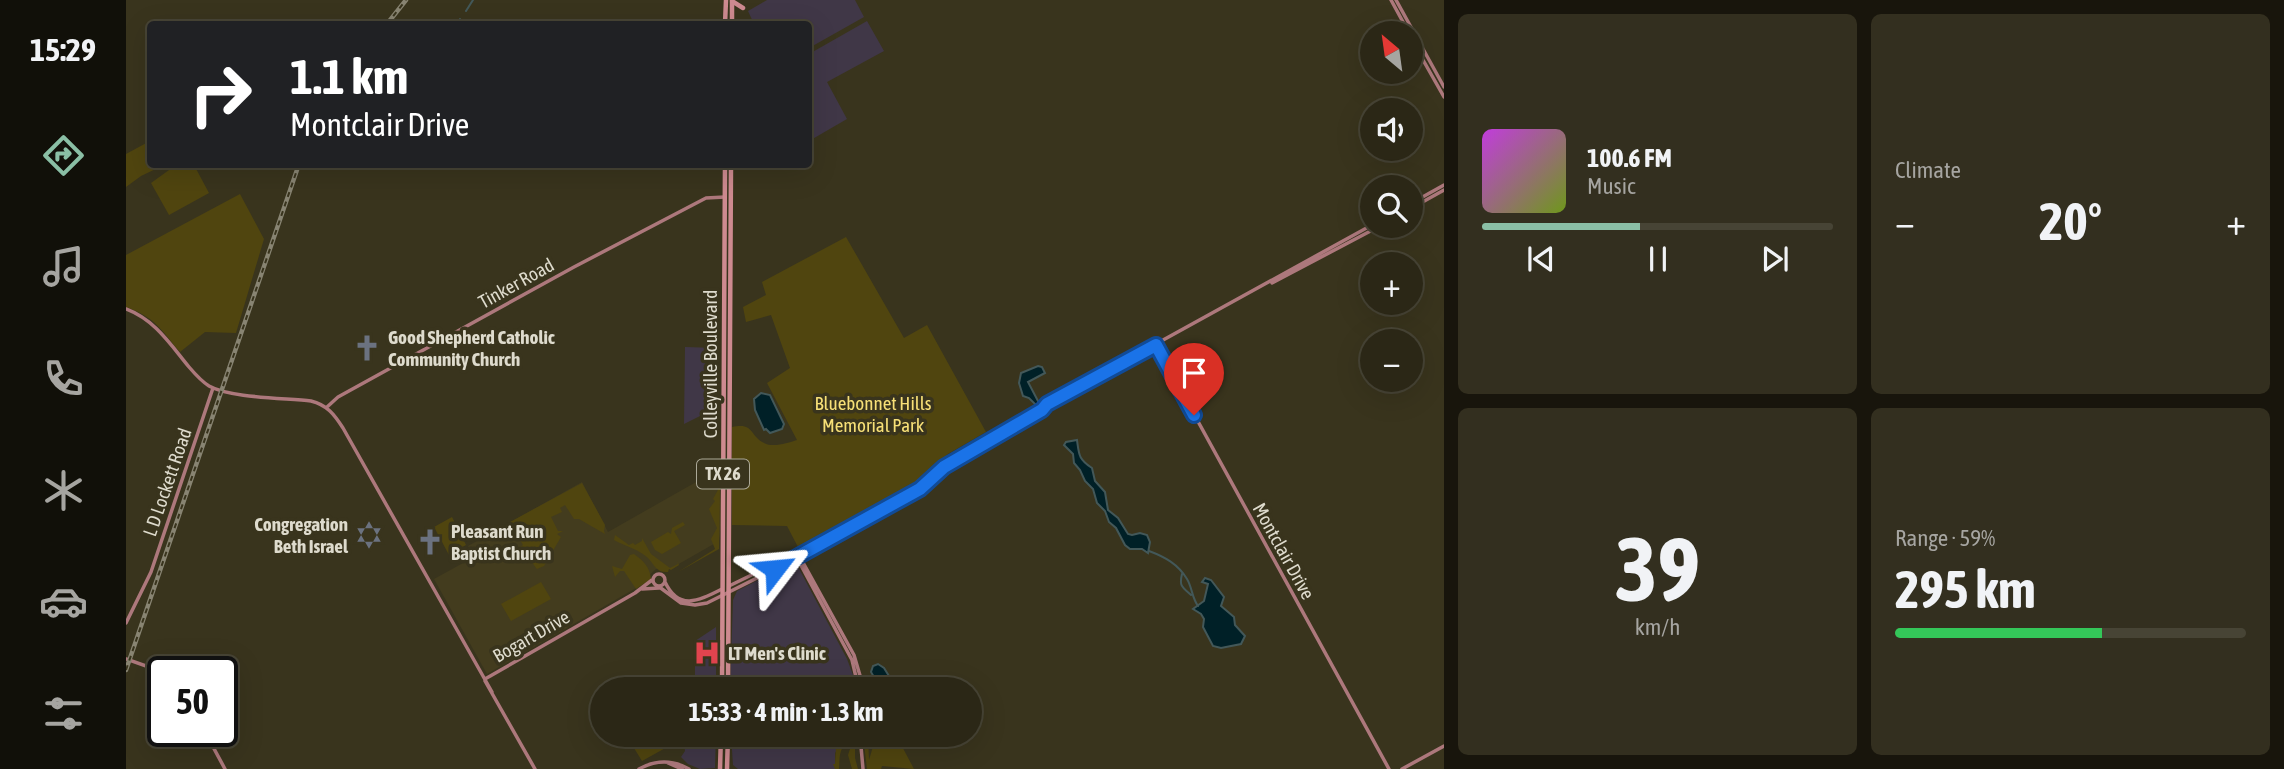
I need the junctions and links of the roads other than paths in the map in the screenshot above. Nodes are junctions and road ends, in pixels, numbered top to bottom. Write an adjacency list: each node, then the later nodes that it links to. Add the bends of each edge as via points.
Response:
1 (726, 0): 5 (main road)
2 (732, 0): 4 (main road); 6 (main road)
3 (1393, 0): 7 (main road); 9 (main road)
4 (743, 8)
5 (725, 21)
6 (732, 21)
7 (1403, 21)
8 (1423, 59): 10 (main road)
9 (1444, 87)
10 (1444, 97)
11 (725, 168): 15 (main road, Colleyville Boulevard / TX 26)
12 (732, 168): 20 (main road, Colleyville Boulevard / TX 26)
13 (1444, 185): 16 (main road)
14 (1444, 190): 17 (main road)
15 (725, 197): 21 (main road, Colleyville Boulevard / TX 26); 26 (main road, Tinker Road, via 706,198 574,267)
16 (1423, 197)
17 (1423, 202)
18 (1360, 232): 22 (main road)
19 (1360, 237): 22 (main road)
20 (731, 280): 21 (main road); 28 (main road, Colleyville Boulevard / TX 26)
21 (724, 281): 27 (main road, Colleyville Boulevard / TX 26)
22 (1266, 284): 24 (main road)
23 (126, 309): 25 (main road, via 152,323)
24 (1156, 345): 29 (main road, via 944,467 920,489); 61 (main road, Montclair Drive)
25 (214, 388): 26 (main road); 40 (main road, L D Lockett Road, via 151,572)
26 (327, 407): 46 (main road)
27 (723, 445): 28 (main road); 37 (main road, Colleyville Boulevard / TX 26)
28 (730, 445): 36 (main road, Colleyville Boulevard / TX 26)
29 (797, 554): 30 (main road); 31 (main road); 45 (main road, via 856,664)
30 (778, 562): 31 (main road); 36 (main road)
31 (769, 572): 36 (main road)
32 (652, 580): 33 (main road, via 660,573); 34 (main road); 35 (main road, Bogart Drive)
33 (665, 582): 34 (main road); 39 (main road)
34 (657, 586): 35 (main road, Bogart Drive); 38 (main road)
35 (642, 589): 38 (main road); 46 (main road, Bogart Drive)
36 (729, 589): 37 (main road); 44 (main road, Colleyville Boulevard / TX 26)
37 (722, 592): 39 (main road, via 703,604); 43 (main road, Colleyville Boulevard / TX 26)
38 (666, 593): 39 (main road)
39 (674, 597)
40 (126, 623)
41 (126, 659): 42 (main road)
42 (147, 666)
43 (722, 677)
44 (728, 677)
45 (858, 677)
46 (485, 679): 54 (main road)
47 (1444, 746): 62 (main road)
48 (213, 747): 53 (main road)
49 (721, 747): 58 (main road)
50 (728, 747): 59 (main road)
51 (861, 747): 60 (main road)
52 (667, 762): 55 (main road); 56 (main road); 57 (main road)
53 (225, 769)
54 (536, 769)
55 (639, 769)
56 (682, 769)
57 (690, 769)
58 (720, 769)
59 (727, 769)
60 (863, 769)
61 (1389, 769)
62 (1402, 769)

